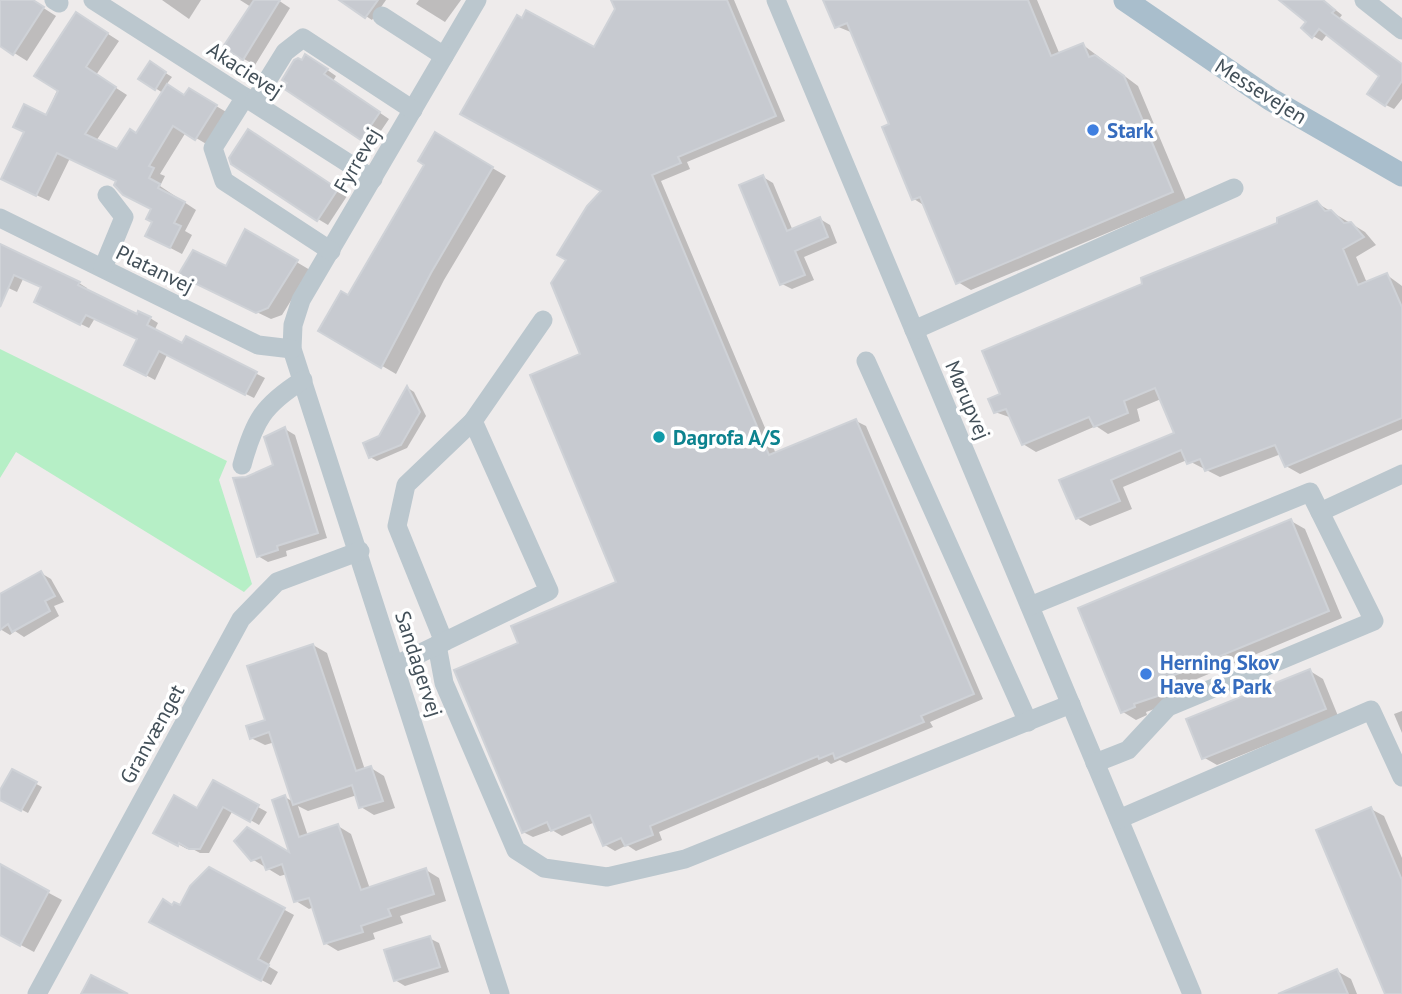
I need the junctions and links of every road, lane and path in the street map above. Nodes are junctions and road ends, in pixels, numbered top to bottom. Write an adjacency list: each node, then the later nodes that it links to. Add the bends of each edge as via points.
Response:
1 (93, 0): 9 (street, Akacievej)
2 (477, 0): 8 (street, Fyrrevej)
3 (776, 0): 19 (street, Mørupvej)
4 (1125, 0): 11 (main road, Messevejen, via 1270,99)
5 (1364, 0): 7 (street)
6 (382, 16): 8 (street)
7 (1402, 30)
8 (444, 56): 10 (street, Fyrrevej)
9 (249, 100): 10 (street, via 285,52 303,38); 12 (street, Akacievej); 16 (street, via 214,148 224,181)
10 (413, 110): 12 (street, Fyrrevej)
11 (1402, 175)
12 (373, 178): 16 (street, Fyrrevej)
13 (1234, 188): 19 (street)
14 (107, 195): 17 (street, via 124,217)
15 (0, 218): 17 (street, Platanvej)
16 (331, 251): 20 (street, Fyrrevej, via 301,300)
17 (103, 268): 20 (street, Platanvej, via 258,345)
18 (543, 320): 23 (street)
19 (914, 330): 28 (street, Mørupvej)
20 (292, 349): 22 (street, Sandagervej)
21 (866, 361): 32 (street)
22 (303, 380): 24 (street, via 275,397 252,431); 27 (street, Sandagervej)
23 (473, 421): 29 (street, via 406,485 397,526); 29 (street, via 549,591)
24 (242, 465)
25 (1402, 474): 26 (street)
26 (1320, 512): 28 (street, via 1310,492); 33 (street, via 1374,621 1168,707 1128,750)
27 (360, 551): 30 (street, Sandagervej); 36 (street, Granvænget, via 276,582 241,619)
28 (1030, 606): 31 (street, Mørupvej)
29 (441, 643): 30 (street); 32 (street, via 444,683 516,849 544,868 607,877 685,859)
30 (396, 665): 37 (street, Sandagervej)
31 (1070, 704): 32 (street); 33 (street, Mørupvej)
32 (1028, 722)
33 (1095, 763): 35 (street, Mørupvej)
34 (1402, 777): 35 (street, via 1371,710)
35 (1119, 818): 38 (street, Mørupvej)
36 (37, 994)
37 (500, 994)
38 (1192, 994)

